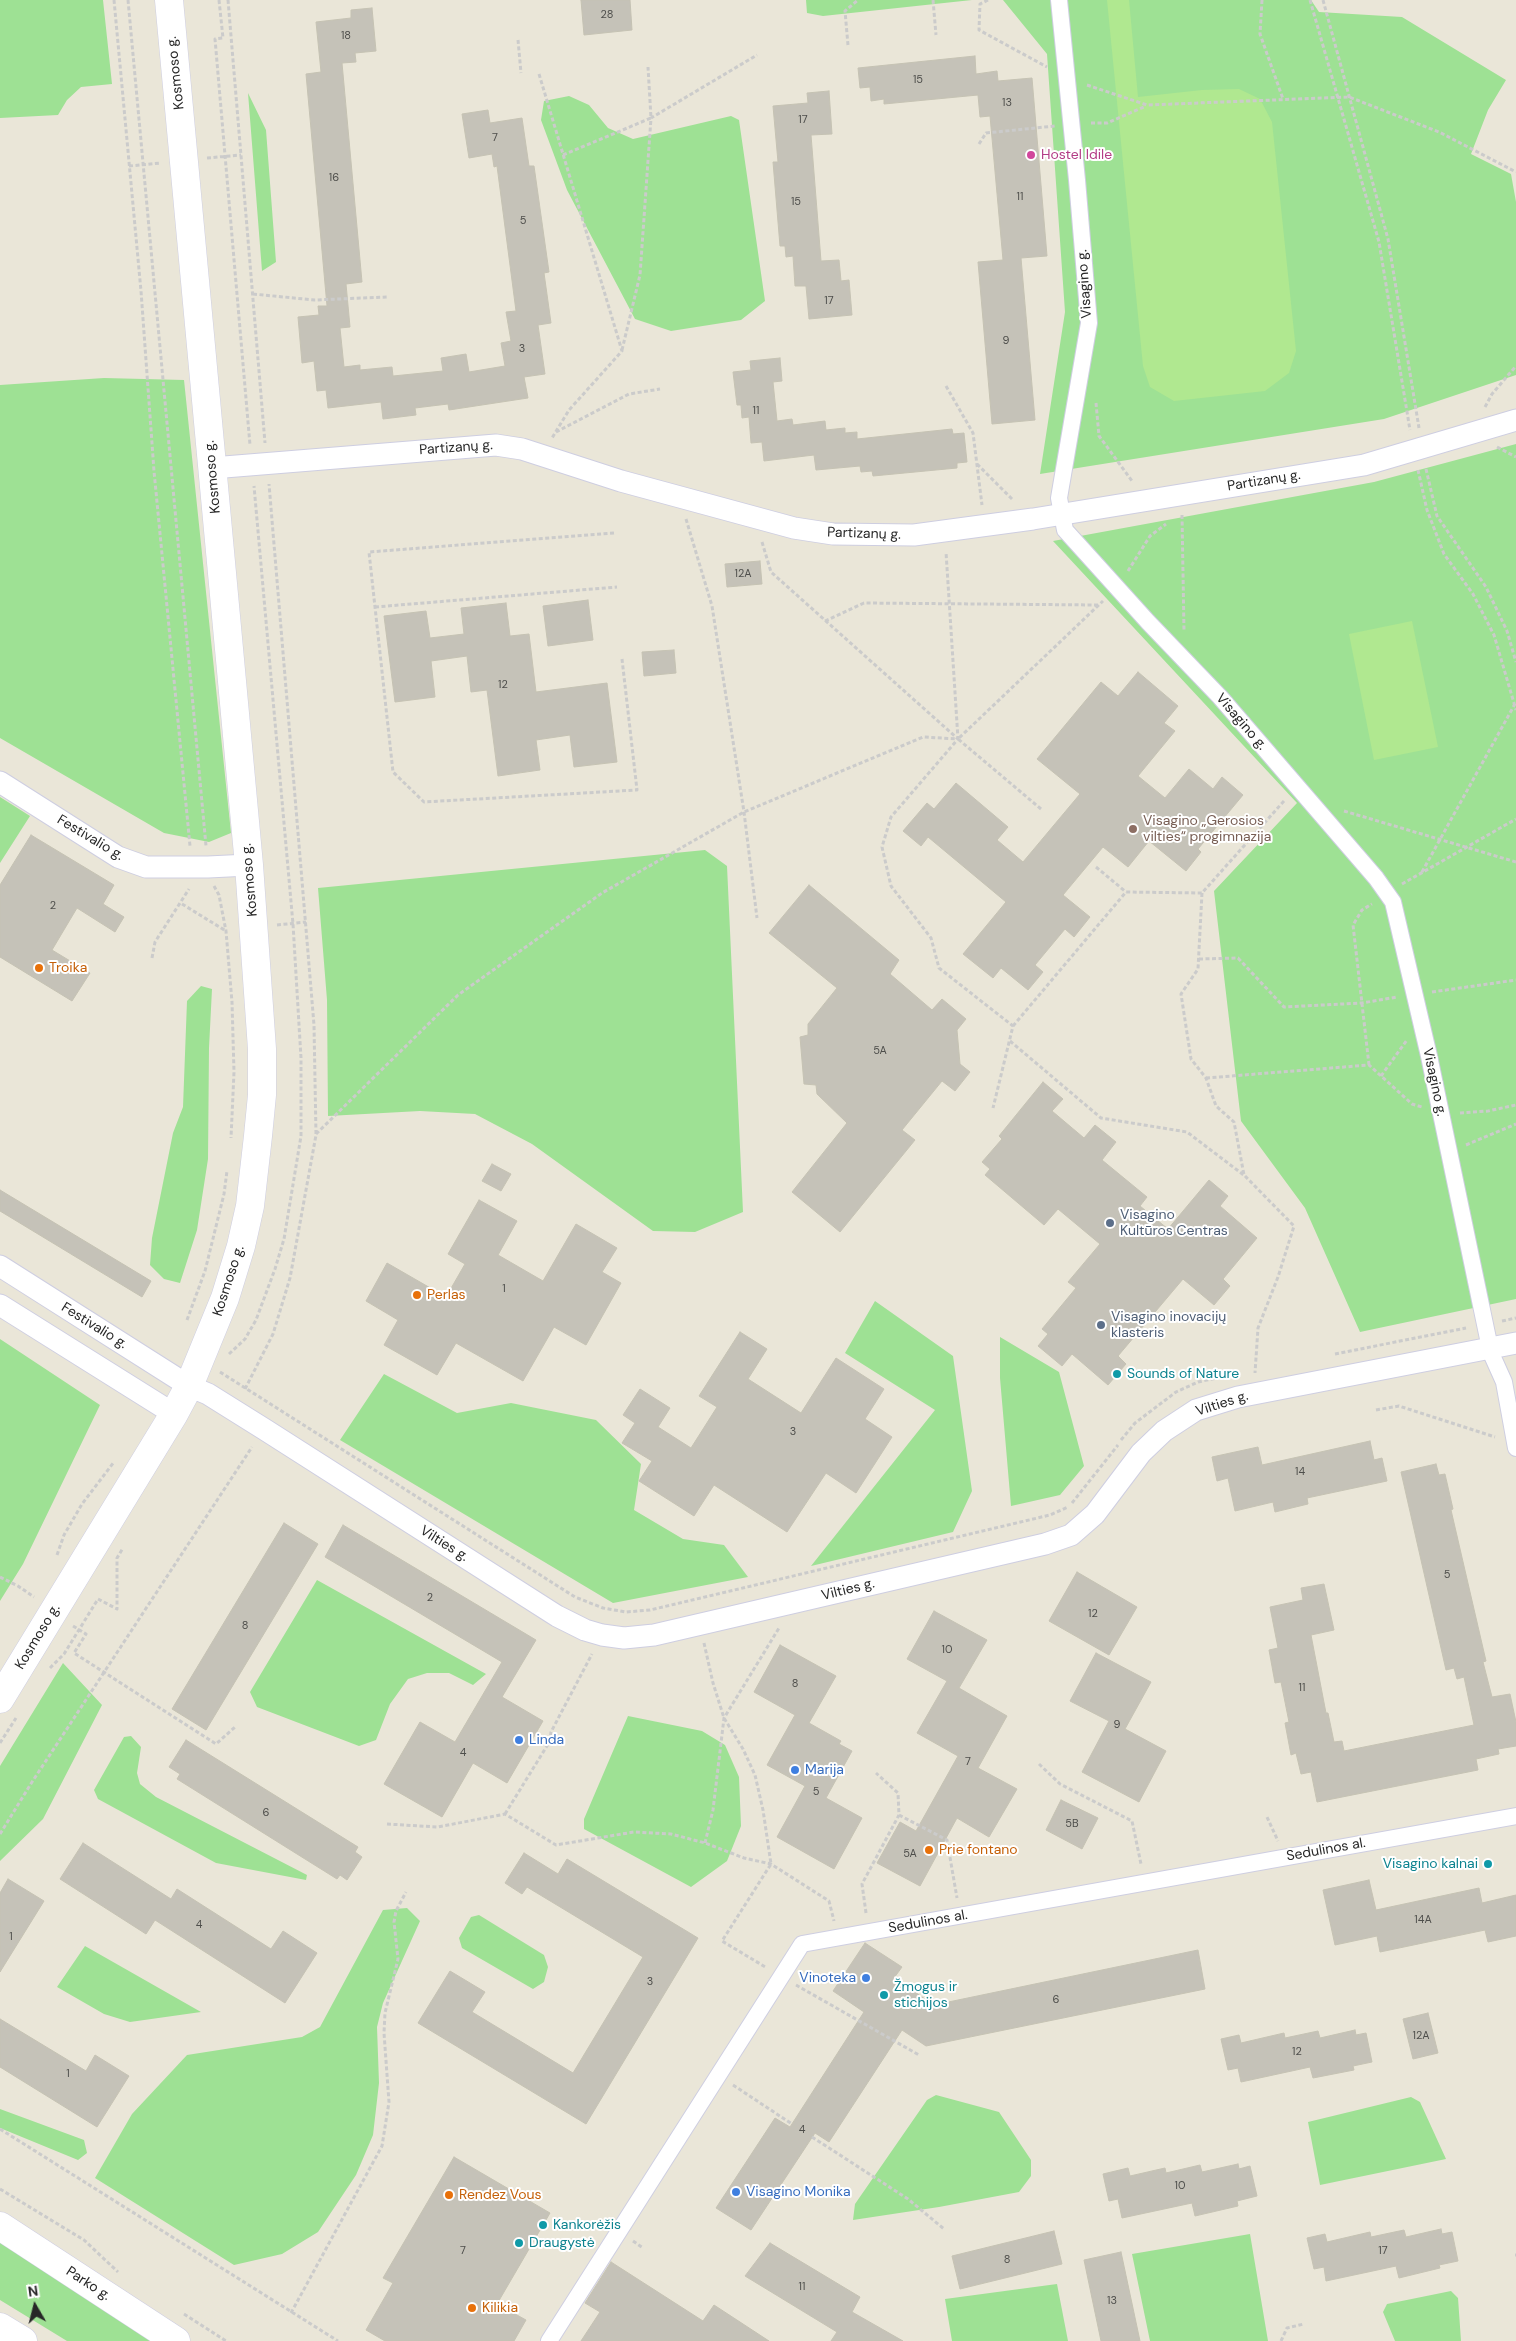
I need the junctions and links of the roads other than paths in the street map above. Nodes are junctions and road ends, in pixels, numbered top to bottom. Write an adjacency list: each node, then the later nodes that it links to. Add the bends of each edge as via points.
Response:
1 (169, 0): 4 (main road, Kosmoso g.)
2 (1059, 0): 5 (street, Visagino g., via 1088,323 1059,498)
3 (1516, 420): 5 (street, Partizanų g., via 1364,465)
4 (212, 468): 5 (street, Partizanų g., via 496,445 522,449 794,528 833,534 875,536 944,532); 7 (main road, Kosmoso g.)
5 (1060, 514): 11 (street, Visagino g., via 1065,530 1220,697 1393,902)
6 (0, 782): 7 (street, Festivalio g., via 118,857 146,867 198,872)
7 (249, 865): 12 (main road, Kosmoso g., via 262,1049 262,1095 250,1206 225,1298 213,1366)
8 (0, 1266): 12 (street, Festivalio g.)
9 (0, 1305): 13 (street)
10 (1516, 1343): 11 (street, Vilties g.)
11 (1490, 1348): 12 (street, Vilties g., via 1238,1396 1196,1410 1164,1430 1141,1453 1095,1514 1071,1535 1045,1544 793,1604 624,1638 602,1635 557,1616 264,1429 208,1394); 14 (street, Visagino g., via 1504,1382)
12 (189, 1386): 13 (main road, Kosmoso g.)
13 (174, 1414): 15 (main road, Kosmoso g.)
14 (1516, 1446)
15 (10, 1706)
16 (1516, 1816): 21 (street, Sedulinos al., via 802,1944)
17 (0, 2226): 20 (main road, Parko g.)
18 (0, 2327): 19 (main road)
19 (23, 2341)
20 (176, 2341)
21 (550, 2341)

